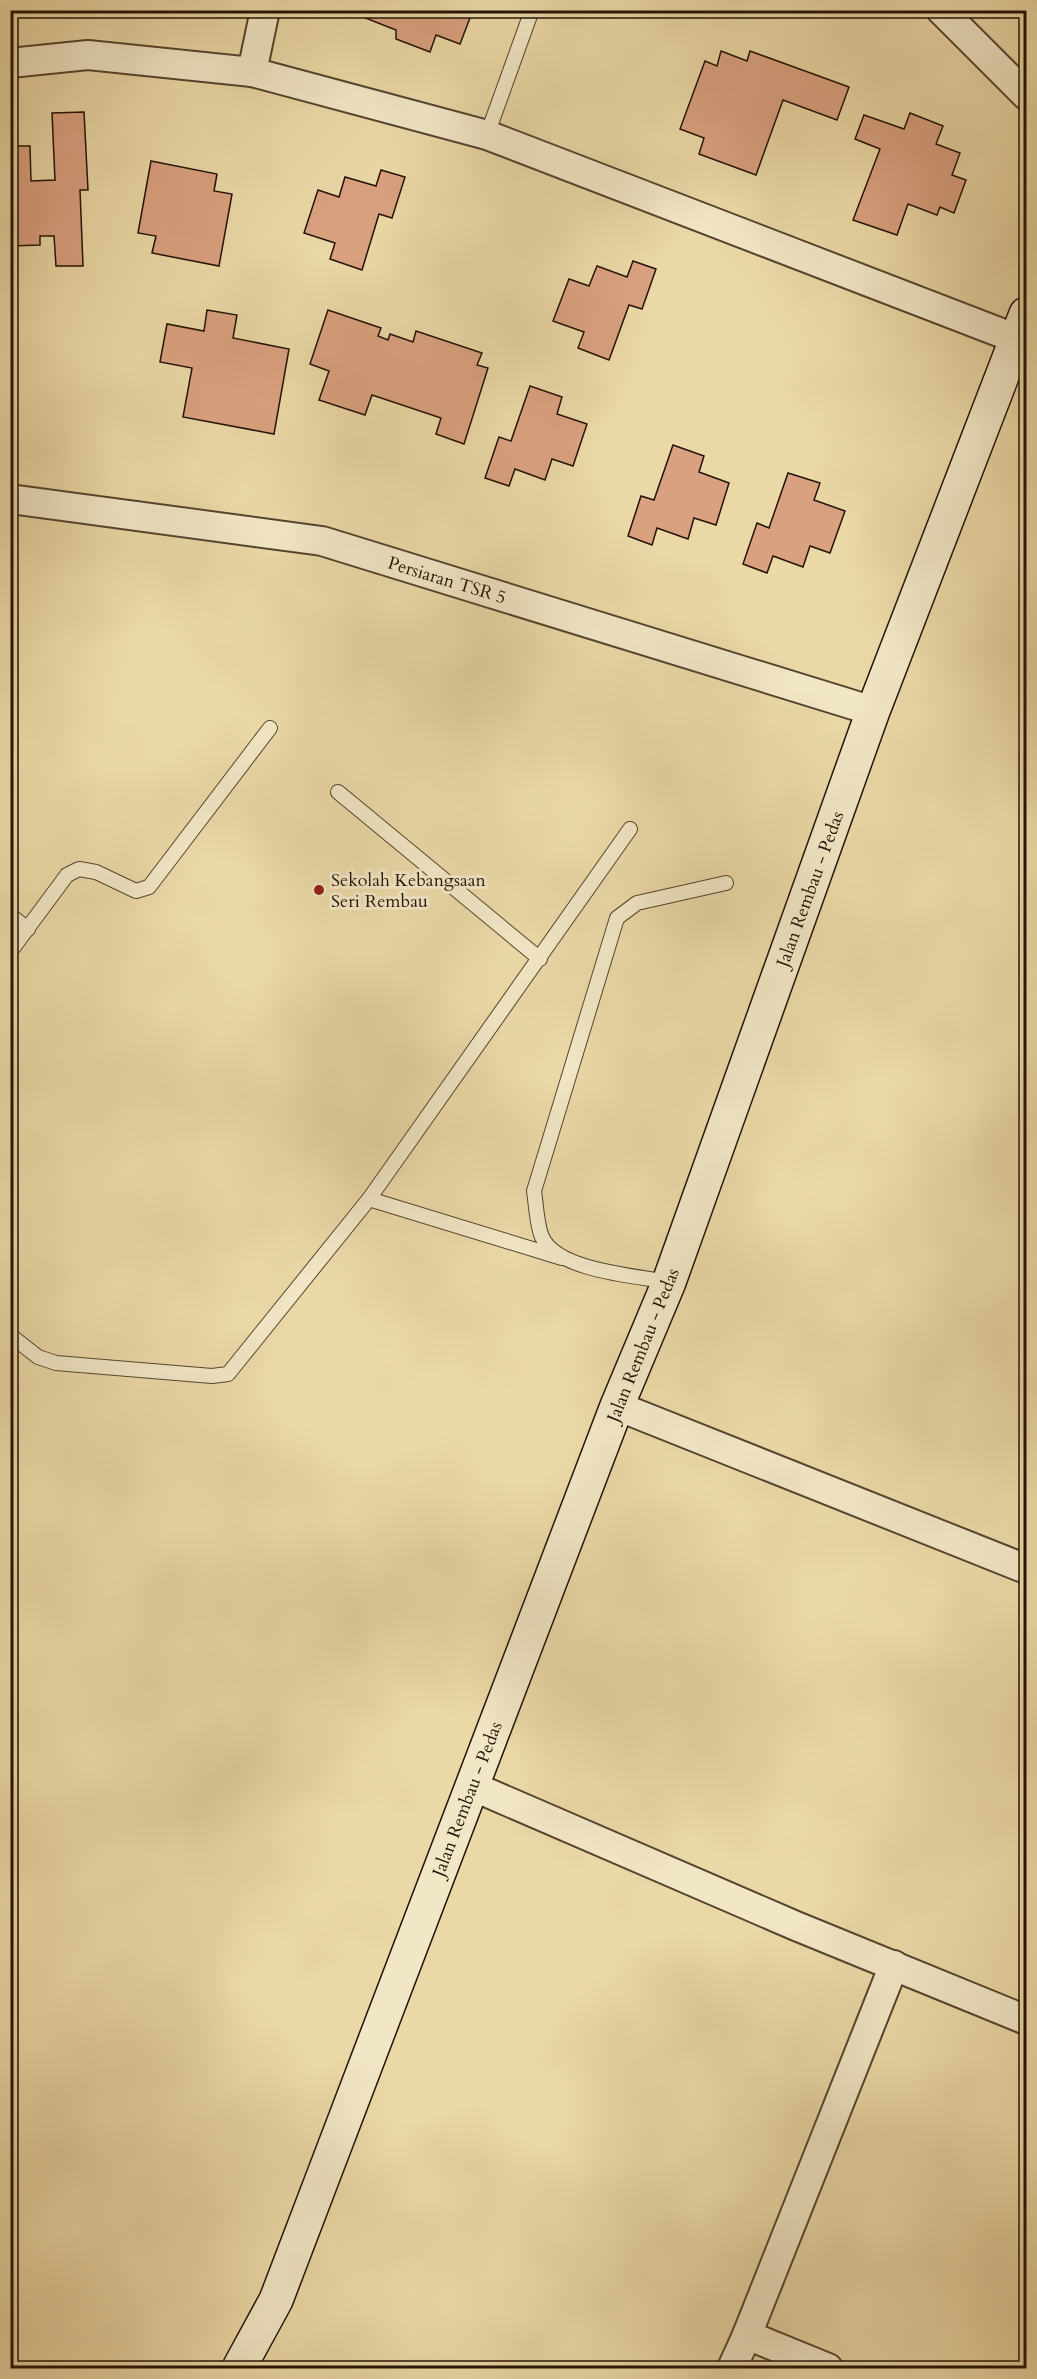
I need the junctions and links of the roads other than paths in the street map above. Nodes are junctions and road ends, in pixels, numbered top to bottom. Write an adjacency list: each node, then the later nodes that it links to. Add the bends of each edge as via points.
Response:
1 (265, 10): 5 (street)
2 (532, 10): 7 (lane)
3 (941, 10): 6 (street)
4 (10, 63): 5 (street, via 88,55)
5 (252, 72): 7 (street)
6 (1026, 95)
7 (487, 135): 8 (street)
8 (1022, 327): 10 (main road, Jalan Rembau - Pedas)
9 (10, 499): 10 (street, Persiaran TSR 5, via 322,541)
10 (873, 711): 21 (main road, Jalan Rembau - Pedas)
11 (270, 728): 16 (lane, via 150,887 136,891 96,872 79,869 67,875)
12 (338, 792): 18 (lane)
13 (630, 829): 18 (lane)
14 (726, 883): 20 (lane, via 637,903 617,918 534,1191 542,1238)
15 (10, 915): 16 (lane)
16 (28, 929): 17 (lane)
17 (10, 952)
18 (540, 959): 19 (lane)
19 (369, 1199): 20 (lane); 22 (lane, via 228,1374 212,1376 56,1363 38,1357)
20 (562, 1258): 21 (lane, via 579,1266)
21 (669, 1282): 23 (main road, Jalan Rembau - Pedas)
22 (10, 1335)
23 (617, 1406): 24 (street); 25 (main road, Jalan Rembau - Pedas)
24 (1026, 1567)
25 (472, 1786): 26 (street); 29 (main road, Jalan Rembau - Pedas, via 276,2300)
26 (894, 1965): 27 (street); 28 (street)
27 (1026, 2020)
28 (747, 2335): 30 (street); 31 (street)
29 (239, 2368)
30 (732, 2368)
31 (828, 2368)

